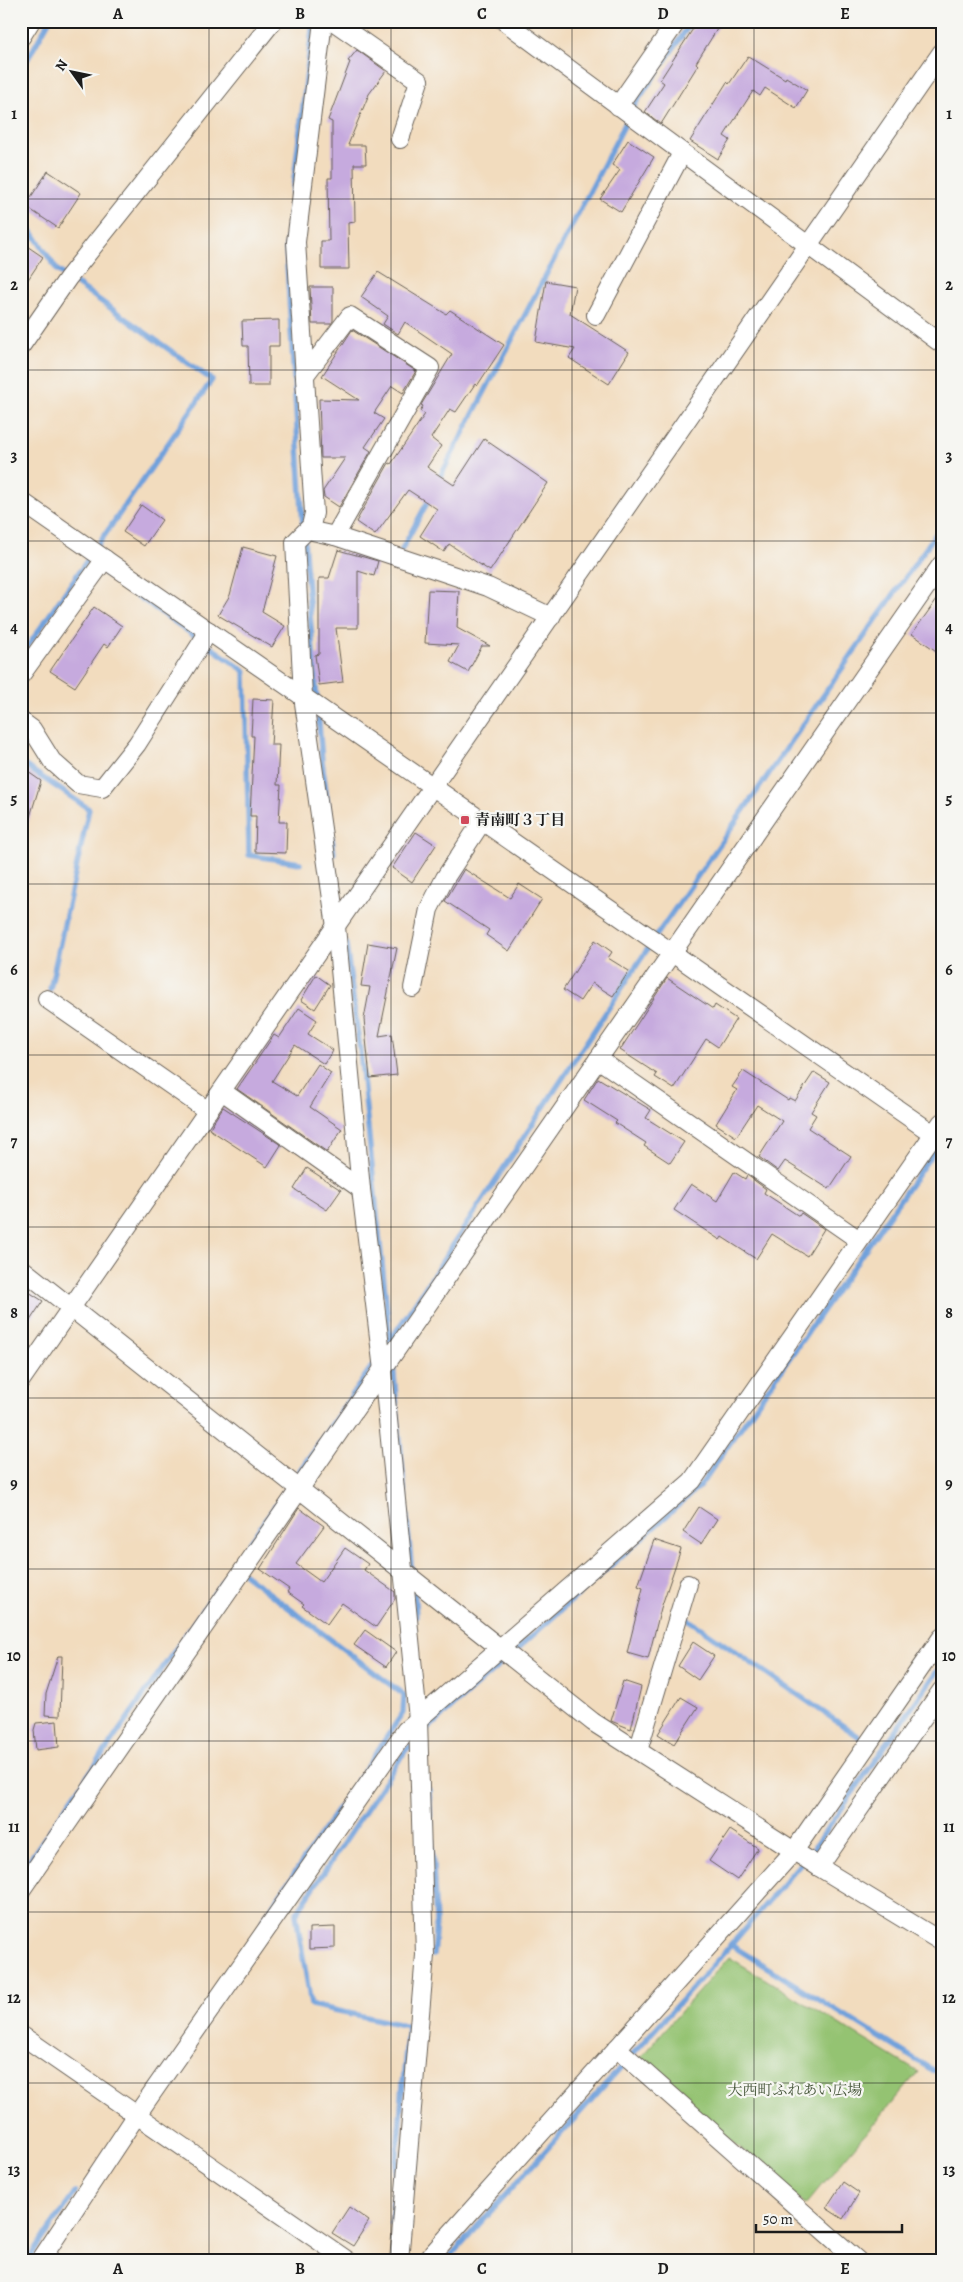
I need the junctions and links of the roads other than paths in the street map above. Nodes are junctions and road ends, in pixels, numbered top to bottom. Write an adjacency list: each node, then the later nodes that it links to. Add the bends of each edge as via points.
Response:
1 (31, 21): 7 (street)
2 (273, 21): 15 (street, via 68,278)
3 (323, 21): 16 (street, via 296,242)
4 (332, 21): 10 (street, via 419,81)
5 (504, 21): 9 (street)
6 (676, 21): 9 (street)
7 (21, 37)
8 (942, 52): 12 (street)
9 (618, 106): 11 (street)
10 (400, 139)
11 (682, 153): 12 (street); 13 (street)
12 (808, 246): 14 (street); 22 (street)
13 (596, 315)
14 (942, 344)
15 (21, 346)
16 (304, 375): 18 (street, via 314,512); 19 (street, via 350,316 430,368)
17 (21, 501): 20 (street)
18 (308, 530): 19 (street); 25 (street, via 295,542)
19 (335, 536): 22 (street, via 488,587)
20 (105, 559): 23 (street); 24 (street)
21 (942, 564): 30 (street)
22 (551, 617): 27 (street)
23 (209, 631): 25 (street); 26 (street, via 137,744 102,788 78,784 52,761 32,729)
24 (21, 675)
25 (303, 696): 27 (street); 29 (street)
26 (21, 721)
27 (434, 786): 28 (street); 29 (street)
28 (483, 820): 30 (street); 31 (street, via 428,909)
29 (336, 927): 34 (street); 37 (street)
30 (672, 952): 33 (street); 36 (street)
31 (413, 988)
32 (47, 999): 35 (street)
33 (598, 1059): 38 (street); 41 (street)
34 (222, 1091): 35 (street); 37 (street)
35 (208, 1111): 40 (street)
36 (939, 1132): 38 (street)
37 (361, 1189): 41 (street)
38 (859, 1240): 47 (street, via 692,1481)
39 (21, 1268): 40 (street)
40 (71, 1308): 42 (street); 43 (street)
41 (383, 1370): 43 (street); 44 (street)
42 (21, 1380)
43 (301, 1490): 44 (street); 53 (street)
44 (405, 1572): 47 (street); 49 (street)
45 (688, 1584): 50 (street)
46 (942, 1637): 51 (street)
47 (500, 1647): 49 (street); 50 (street, via 593,1722)
48 (942, 1690): 52 (street)
49 (418, 1719): 57 (street, via 406,1730); 60 (street, via 425,1955)
50 (638, 1751): 51 (street)
51 (794, 1851): 52 (street); 56 (street)
52 (819, 1867): 54 (street)
53 (21, 1890)
54 (942, 1942)
55 (21, 2035): 57 (street)
56 (617, 2048): 61 (street); 62 (street)
57 (136, 2116): 58 (street); 59 (street)
58 (40, 2261)
59 (348, 2261)
60 (399, 2261)
61 (426, 2261)
62 (858, 2261)

